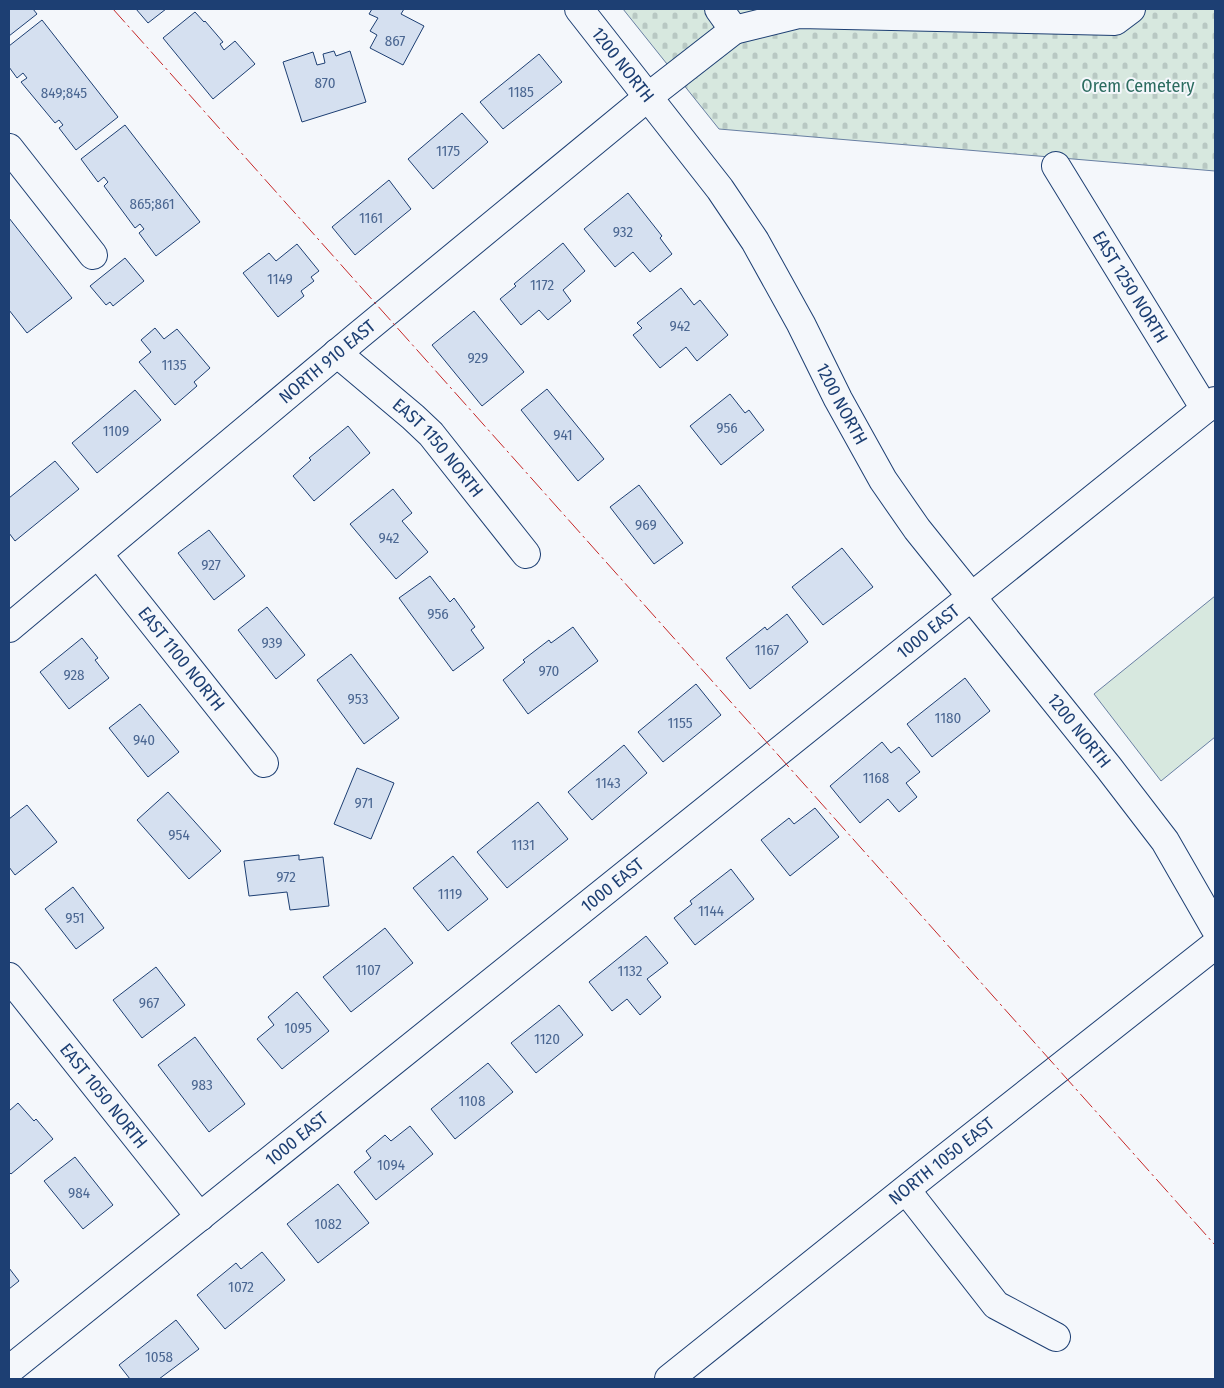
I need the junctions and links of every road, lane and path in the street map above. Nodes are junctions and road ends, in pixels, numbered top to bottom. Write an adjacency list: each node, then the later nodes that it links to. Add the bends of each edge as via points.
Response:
1 (579, 9): 4 (street, 1200 NORTH)
2 (1131, 9): 3 (street, via 1115,21 799,14)
3 (726, 19): 4 (street, NORTH 910 EAST)
4 (648, 97): 8 (street, NORTH 910 EAST); 12 (street, 1200 NORTH, via 720,189 754,241 883,480 917,529)
5 (9, 148): 7 (street)
6 (1056, 166): 9 (street, EAST 1250 NORTH)
7 (93, 255)
8 (337, 353): 10 (street, NORTH 910 EAST); 11 (street, EAST 1150 NORTH, via 431,434)
9 (1210, 405): 12 (street, 1000 EAST)
10 (98, 554): 13 (street, NORTH 910 EAST); 14 (street, EAST 1100 NORTH)
11 (526, 554)
12 (972, 596): 15 (street, 1200 NORTH, via 1165,841); 19 (street, 1000 EAST)
13 (9, 628)
14 (264, 763)
15 (1215, 928)
16 (1215, 945): 18 (street, NORTH 1050 EAST)
17 (9, 977): 19 (street, EAST 1050 NORTH)
18 (906, 1190): 20 (street, via 996,1305); 22 (street, NORTH 1050 EAST)
19 (200, 1217): 21 (street, 1000 EAST)
20 (1056, 1337)
21 (9, 1370)
22 (669, 1379)

